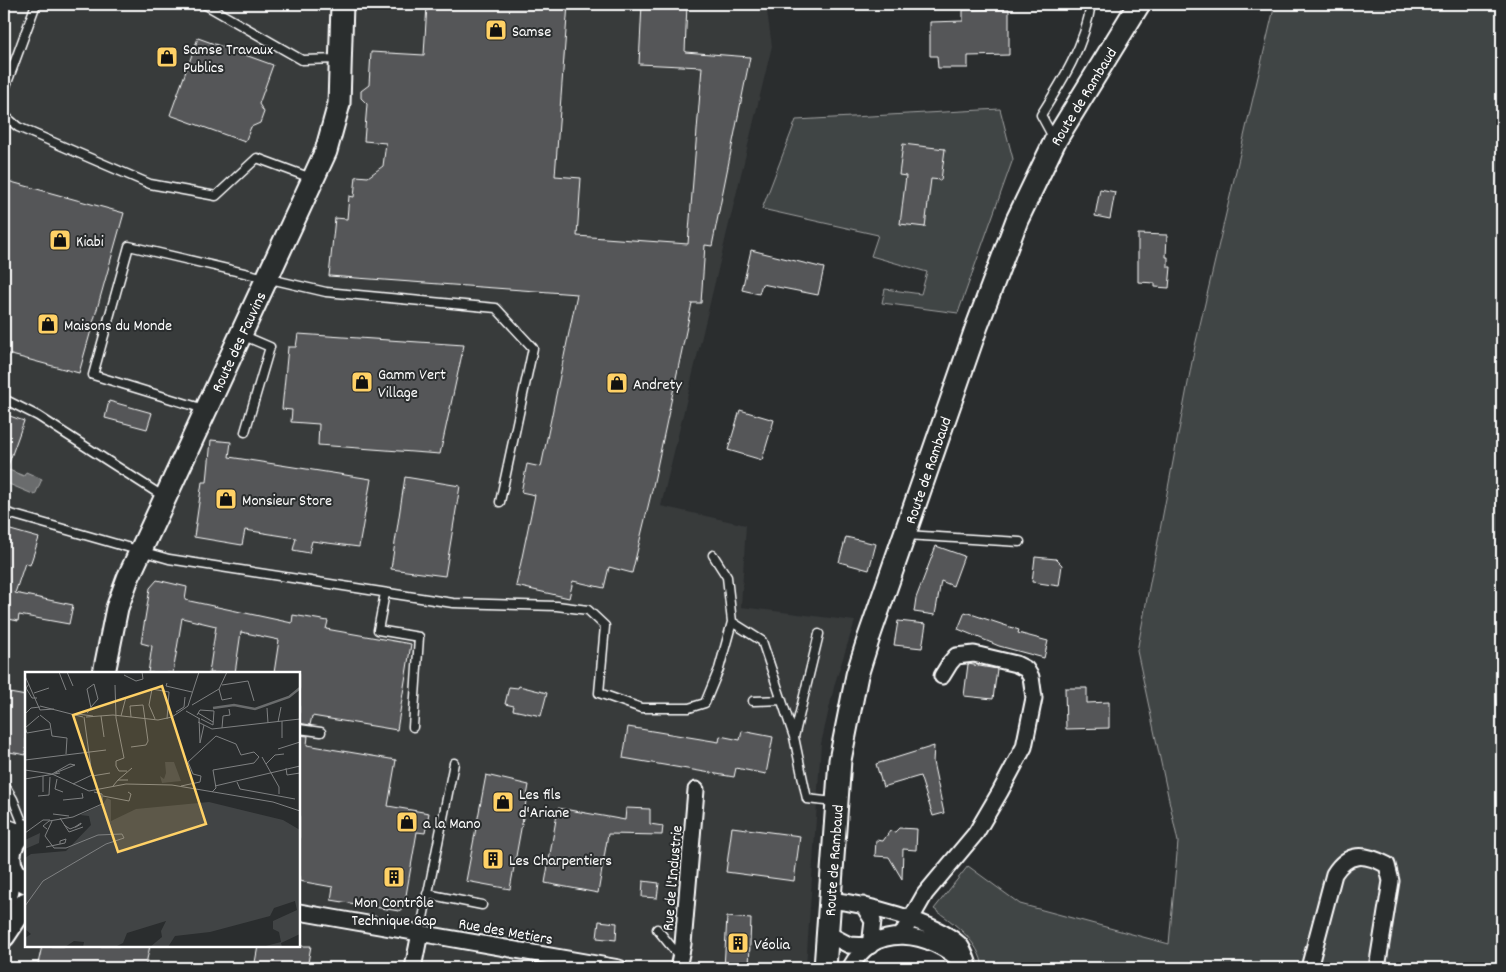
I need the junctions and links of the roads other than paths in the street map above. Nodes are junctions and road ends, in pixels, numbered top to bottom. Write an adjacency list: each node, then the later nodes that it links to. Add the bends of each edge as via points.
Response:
1 (36, 4): 7 (lane)
2 (204, 4): 6 (lane, via 302,60)
3 (342, 4): 6 (street, Route des Fauvins)
4 (1091, 4): 9 (lane, via 1088,25 1066,74 1041,115)
5 (1139, 4): 9 (street, Route de Rambaud)
6 (342, 59): 10 (street, Route des Fauvins, via 339,104 326,151)
7 (4, 91)
8 (4, 114): 10 (lane, via 18,128 150,184 216,196 257,158)
9 (1055, 141): 19 (street, Route de Rambaud, via 1000,264)
10 (313, 179): 11 (street, Route des Fauvins)
11 (266, 279): 12 (street, Route des Fauvins); 14 (lane, via 130,246 93,375); 17 (lane, via 326,292 496,308 533,348)
12 (240, 334): 14 (street, Route des Fauvins); 15 (lane, via 270,347)
13 (4, 399): 16 (lane, via 38,416)
14 (206, 410): 16 (street, Route des Fauvins)
15 (245, 432)
16 (166, 498): 21 (street, Route des Fauvins)
17 (500, 502)
18 (4, 512): 21 (lane)
19 (904, 534): 20 (lane); 37 (street, Route de Rambaud, via 857,675 840,760)
20 (1020, 542)
21 (140, 550): 23 (lane, via 169,559); 26 (street, Route des Fauvins, via 117,608)
22 (713, 555): 24 (lane, via 727,577)
23 (385, 593): 24 (lane, via 452,602 588,610 605,626 600,693 641,708 689,708 705,703); 30 (lane, via 378,630 419,637)
24 (732, 622): 28 (lane, via 762,641)
25 (819, 634): 33 (lane)
26 (104, 672)
27 (942, 676): 50 (street, via 956,656 974,654 1016,664 1026,669 1031,677 1034,698 1024,747 1000,792 976,833 924,894)
28 (782, 700): 29 (lane); 33 (lane)
29 (753, 701)
30 (413, 727)
31 (300, 729): 32 (lane)
32 (321, 732)
33 (794, 737): 37 (lane, via 807,799)
34 (454, 763): 43 (lane)
35 (4, 784): 39 (lane)
36 (696, 790): 57 (street, Rue de l'Industrie)
37 (836, 802): 44 (street, Route de Rambaud)
38 (4, 822): 40 (lane)
39 (25, 828)
40 (25, 830)
41 (25, 831): 42 (street, via 17,837)
42 (13, 862): 48 (street)
43 (427, 894): 46 (lane); 52 (lane)
44 (830, 900): 47 (street); 53 (street, Route de Rambaud)
45 (25, 904): 54 (street)
46 (482, 905)
47 (863, 905): 50 (street); 56 (street, via 873,921)
48 (4, 910)
49 (300, 912): 52 (street, Rue des Metiers)
50 (909, 920): 55 (street); 62 (street, via 958,944)
51 (657, 930): 57 (lane)
52 (420, 933): 58 (street); 59 (street, Rue des Metiers)
53 (828, 934): 56 (street, via 849,945); 60 (street, Route de Rambaud)
54 (4, 936)
55 (901, 936): 56 (street, via 880,940); 62 (street, via 917,936 935,943)
56 (870, 946): 61 (street, via 860,953)
57 (679, 963)
58 (414, 968)
59 (619, 968)
60 (825, 968)
61 (850, 968)
62 (970, 968)
63 (1309, 968): 64 (street, via 1334,874 1341,863 1362,856 1387,865 1391,881)
64 (1377, 968)

